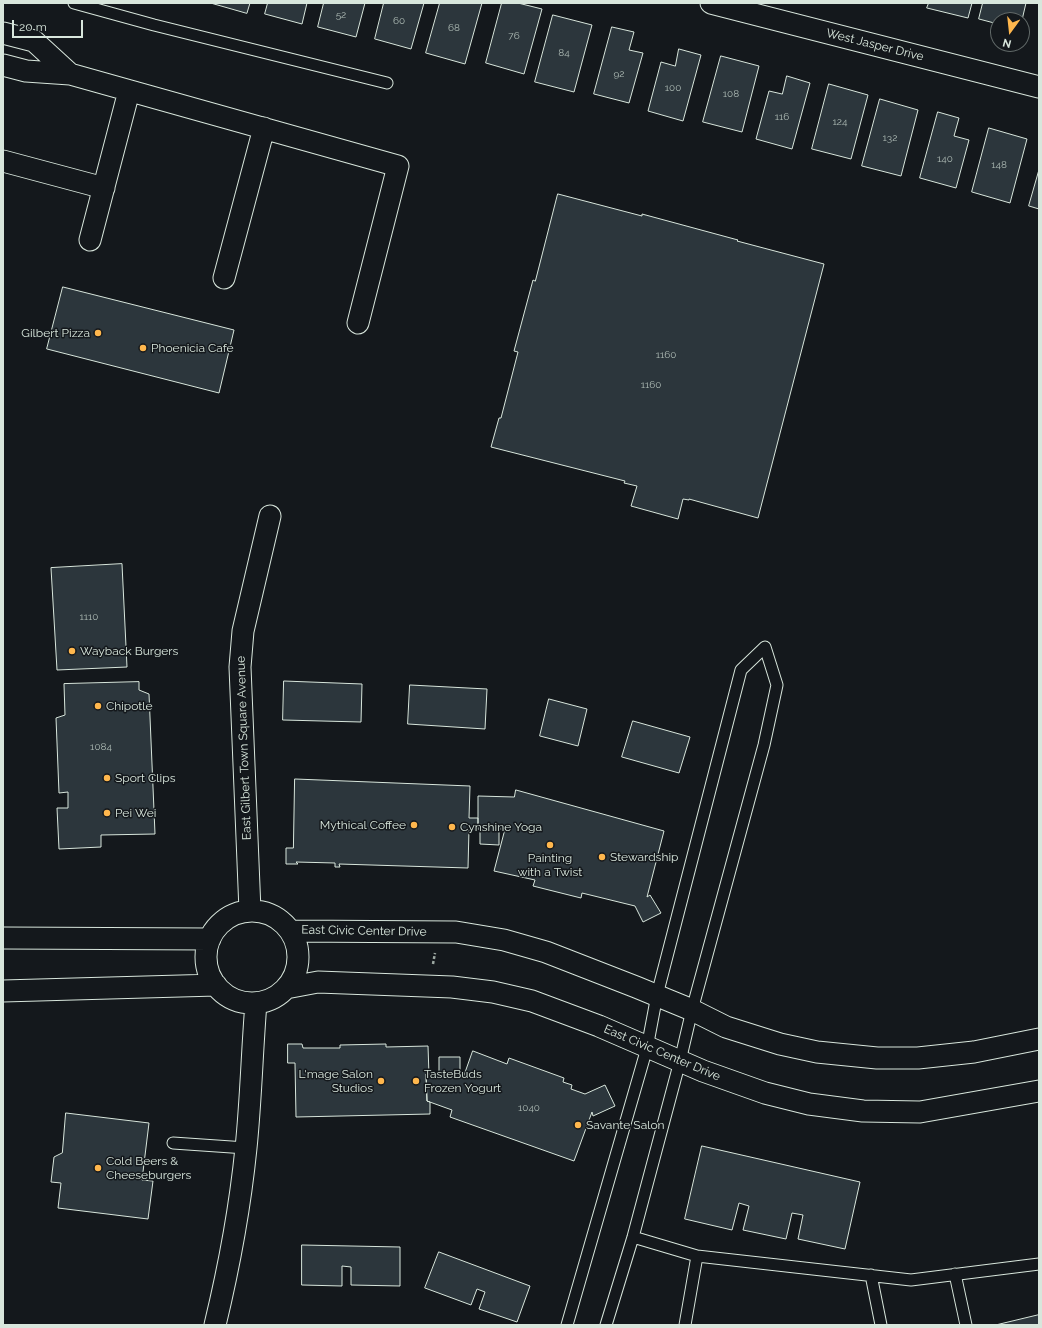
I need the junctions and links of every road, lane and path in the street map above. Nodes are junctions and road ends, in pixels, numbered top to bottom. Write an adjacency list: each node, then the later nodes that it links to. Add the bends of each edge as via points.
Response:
1 (74, 3): 6 (lane)
2 (711, 3): 7 (street, West Jasper Drive)
3 (3, 33): 5 (street, via 34,41)
4 (3, 65): 5 (street, via 26,71)
5 (70, 74): 8 (street)
6 (387, 83)
7 (1039, 87)
8 (129, 91): 9 (street); 11 (street)
9 (264, 128): 13 (street); 14 (street, via 398,166)
10 (3, 161): 11 (street)
11 (104, 188): 12 (street)
12 (90, 240)
13 (224, 278)
14 (358, 323)
15 (270, 516): 16 (street, East Gilbert Town Square Avenue, via 243,631 240,667)
16 (250, 911): 17 (street, via 266,912 279,919); 19 (street, via 237,913 226,919)
17 (290, 930): 23 (street, via 297,945 298,960 295,975); 25 (street, East Civic Center Drive, via 456,932 504,940 546,952)
18 (3, 938): 19 (street)
19 (210, 939): 22 (street, via 206,950 207,963)
20 (435, 952): 21 (path)
21 (433, 966)
22 (216, 985): 24 (street); 26 (street, via 234,999)
23 (286, 988): 26 (street, via 278,996); 29 (street, East Civic Center Drive, via 318,982 452,987 493,992 532,1001 599,1026)
24 (3, 991)
25 (657, 995): 27 (street, East Civic Center Drive); 27 (lane, via 741,670 764,647 778,685); 29 (lane)
26 (256, 1003): 33 (street)
27 (692, 1010): 28 (street, East Civic Center Drive, via 726,1027 780,1044 817,1052 878,1058 918,1058 974,1052); 30 (lane)
28 (1039, 1039)
29 (647, 1048): 30 (street, East Civic Center Drive); 40 (lane)
30 (680, 1061): 31 (street, East Civic Center Drive, via 765,1093 809,1104 863,1111 920,1112); 34 (lane)
31 (1039, 1091)
32 (173, 1143): 33 (lane)
33 (246, 1148): 39 (street, via 232,1242)
34 (633, 1237): 35 (lane); 41 (lane)
35 (697, 1256): 38 (lane); 42 (lane)
36 (1039, 1264): 37 (lane)
37 (955, 1274): 38 (lane, via 911,1280); 44 (lane)
38 (871, 1275): 43 (lane)
39 (215, 1325)
40 (567, 1325)
41 (606, 1325)
42 (685, 1325)
43 (881, 1325)
44 (966, 1325)

